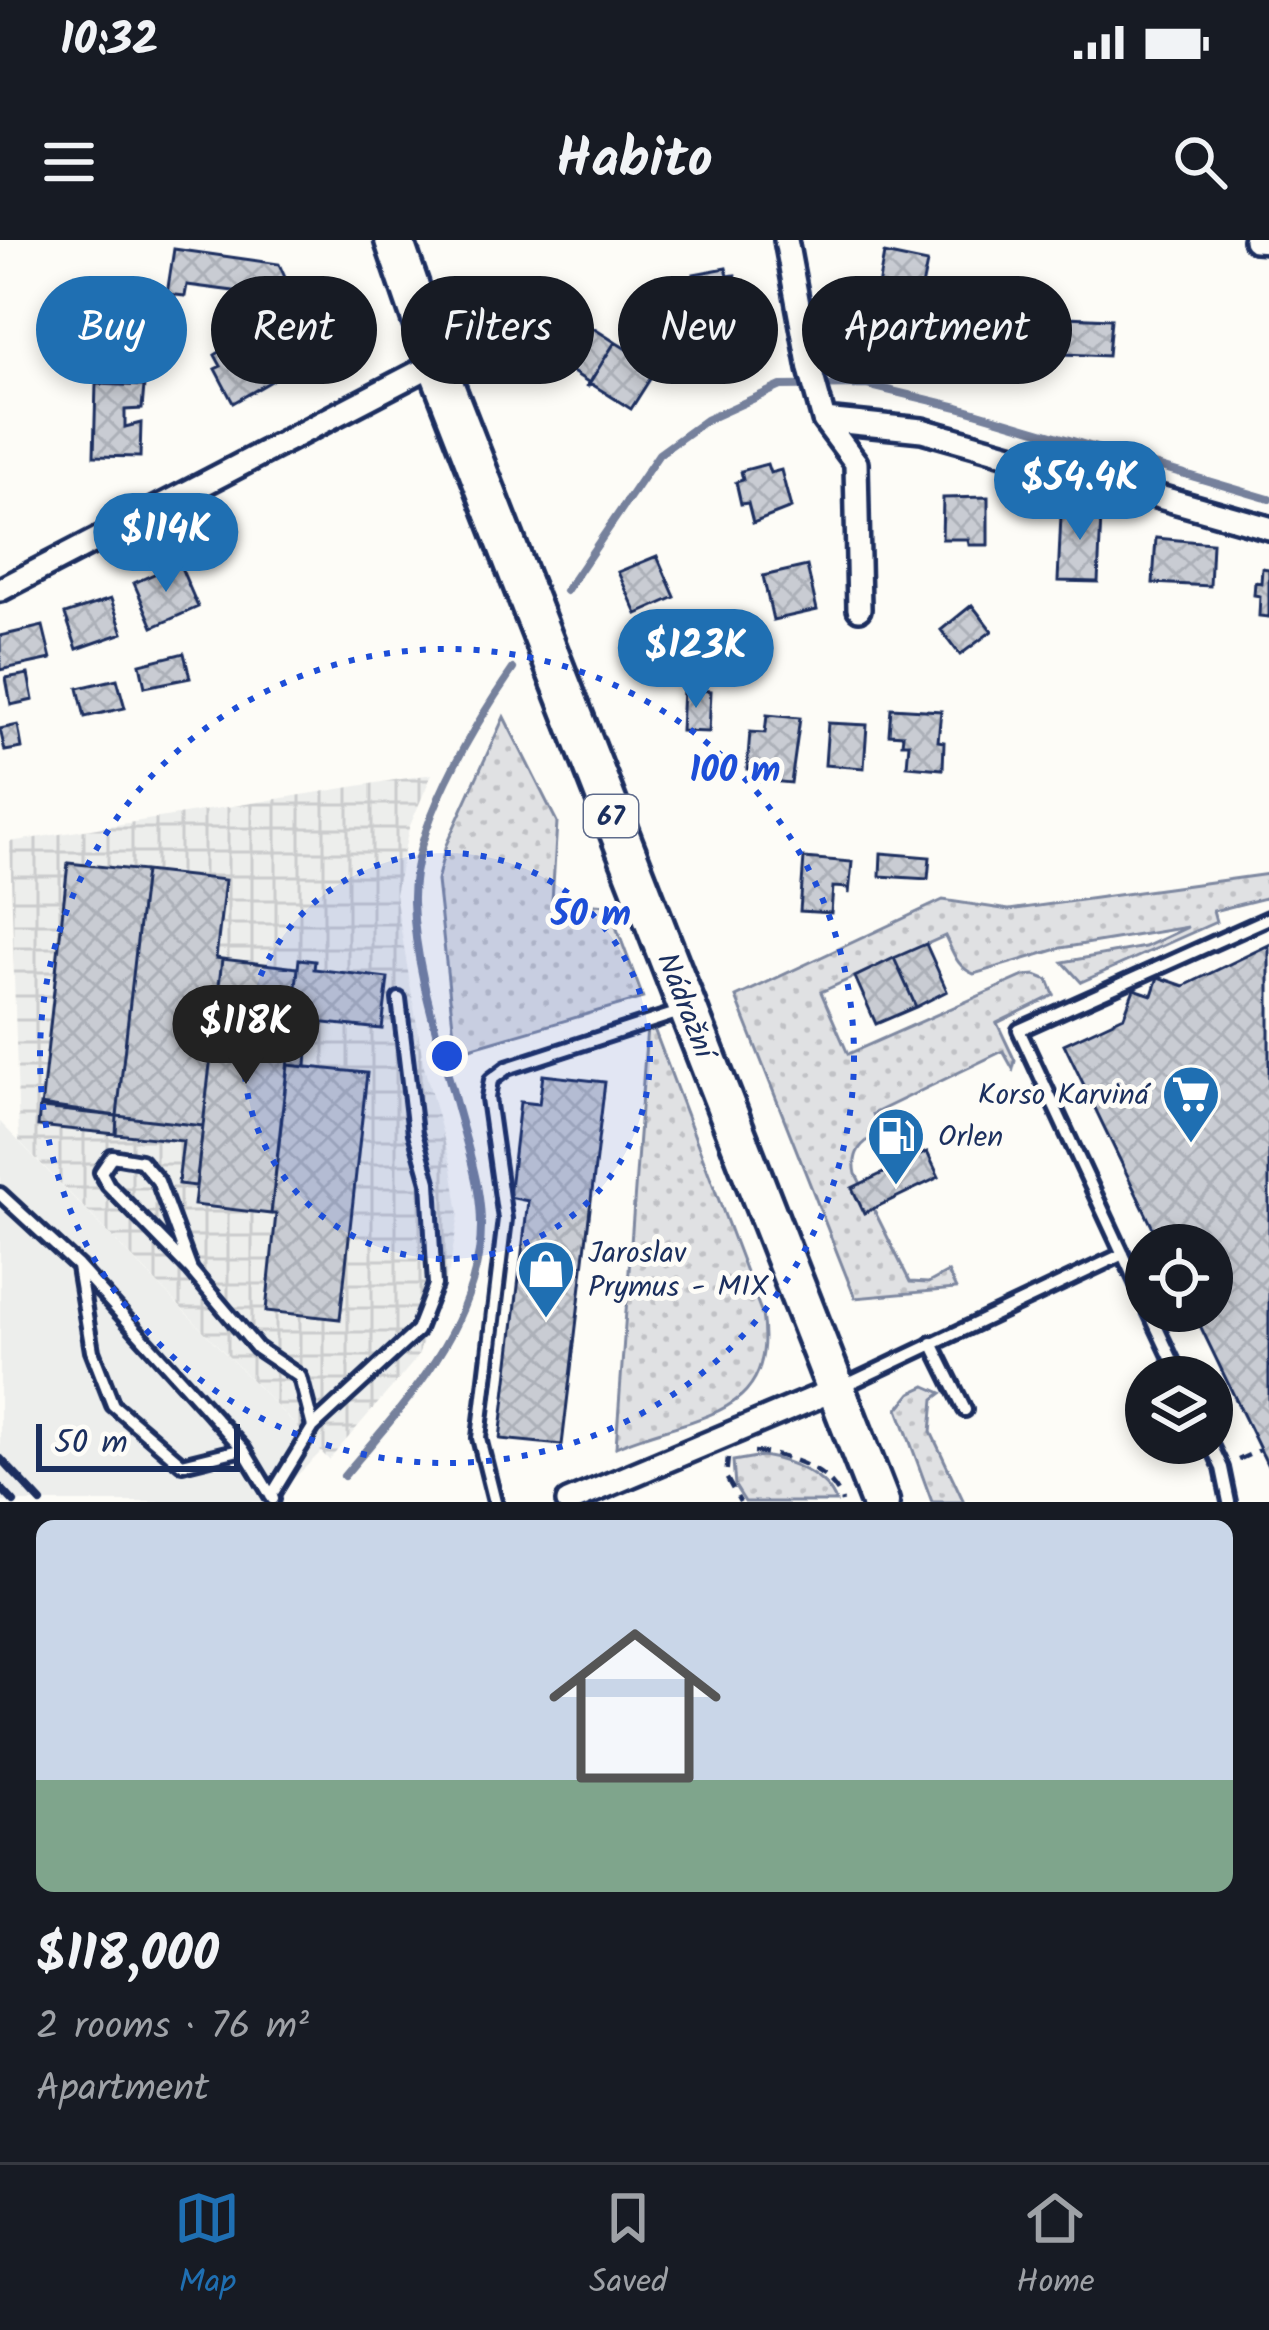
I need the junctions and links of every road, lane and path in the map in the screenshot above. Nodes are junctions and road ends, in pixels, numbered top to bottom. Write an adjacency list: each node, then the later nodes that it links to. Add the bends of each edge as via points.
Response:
1 (394, 240): 5 (main road, Nádražní / 67)
2 (786, 240): 8 (street)
3 (1255, 240): 4 (street)
4 (1269, 241)
5 (406, 276)
6 (401, 381): 10 (street)
7 (444, 384): 14 (main road, Nádražní / 67)
8 (824, 420): 9 (street, via 922,430); 11 (street, via 856,463)
9 (1269, 528)
10 (0, 590)
11 (859, 609)
12 (1269, 918): 16 (lane, via 1019,1030)
13 (399, 999): 23 (lane, via 429,1182 435,1285 417,1331)
14 (686, 1010): 21 (main road, Nádražní / 67); 27 (lane, via 490,1080 505,1219 479,1438)
15 (0, 1194): 18 (lane)
16 (1123, 1254): 17 (lane); 20 (lane)
17 (1125, 1258)
18 (78, 1266): 24 (lane); 24 (lane, via 92,1351 113,1405 182,1464)
19 (191, 1270): 19 (lane, via 158,1181 140,1161 112,1156 101,1172 107,1185); 23 (lane, via 256,1348 300,1377)
20 (932, 1343): 21 (lane); 22 (lane)
21 (834, 1390): 28 (street); 31 (main road, Nádražní / 67)
22 (965, 1410)
23 (314, 1427): 26 (lane)
24 (243, 1449): 26 (lane)
25 (1220, 1464): 32 (lane)
26 (273, 1499)
27 (495, 1502)
28 (568, 1502)
29 (740, 1502): 30 (path, via 728,1458 745,1452 808,1466 839,1489)
30 (842, 1502)
31 (880, 1502)
32 (1228, 1502)

